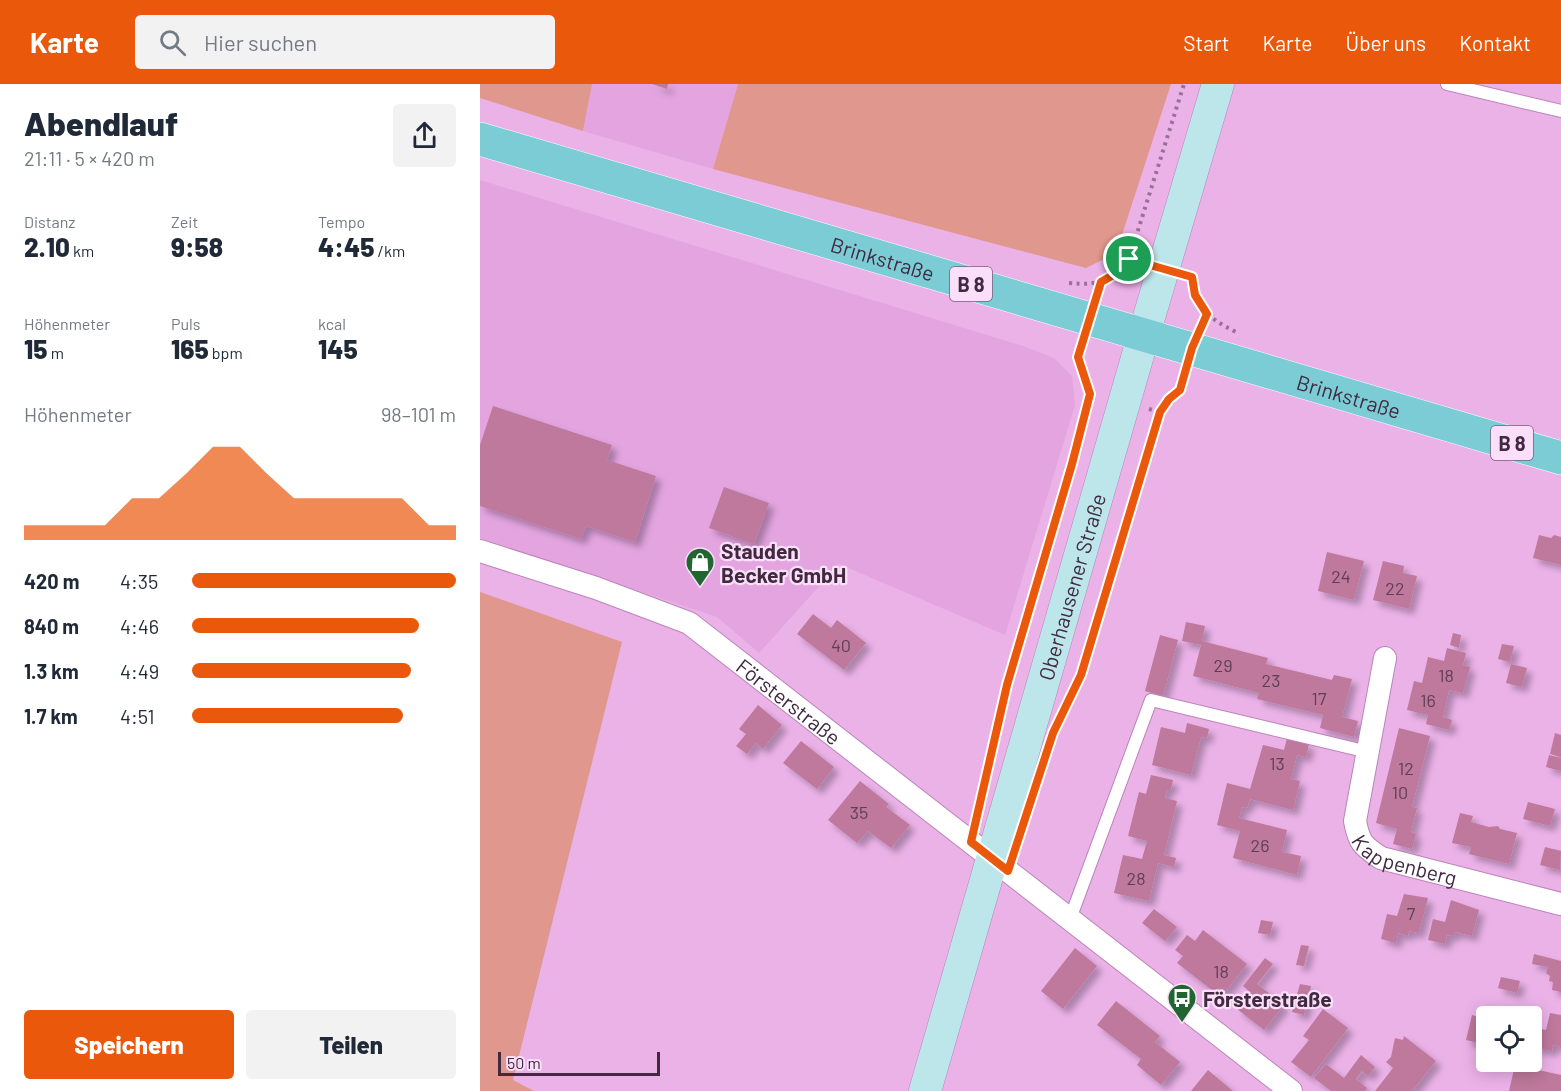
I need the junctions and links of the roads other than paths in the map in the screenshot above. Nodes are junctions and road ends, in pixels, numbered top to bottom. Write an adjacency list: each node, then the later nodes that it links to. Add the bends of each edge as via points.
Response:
1 (1218, 84): 5 (main road, Oberhausener Straße)
2 (1447, 84): 3 (lane)
3 (1561, 111)
4 (480, 139): 5 (main road, Brinkstraße / B 8)
5 (1144, 334): 6 (main road, Brinkstraße / B 8); 10 (main road, Oberhausener Straße)
6 (1561, 458)
7 (480, 550): 10 (street, Försterstraße, via 689,623)
8 (1385, 658): 9 (street, Kappenberg)
9 (1368, 752): 11 (street, Kappenberg, via 1355,821 1358,839 1366,848 1382,858); 12 (lane, via 1151,700)
10 (993, 859): 12 (street, Försterstraße); 13 (main road, Oberhausener Straße)
11 (1561, 904)
12 (1070, 919): 14 (street, Försterstraße)
13 (925, 1091)
14 (1291, 1091)

